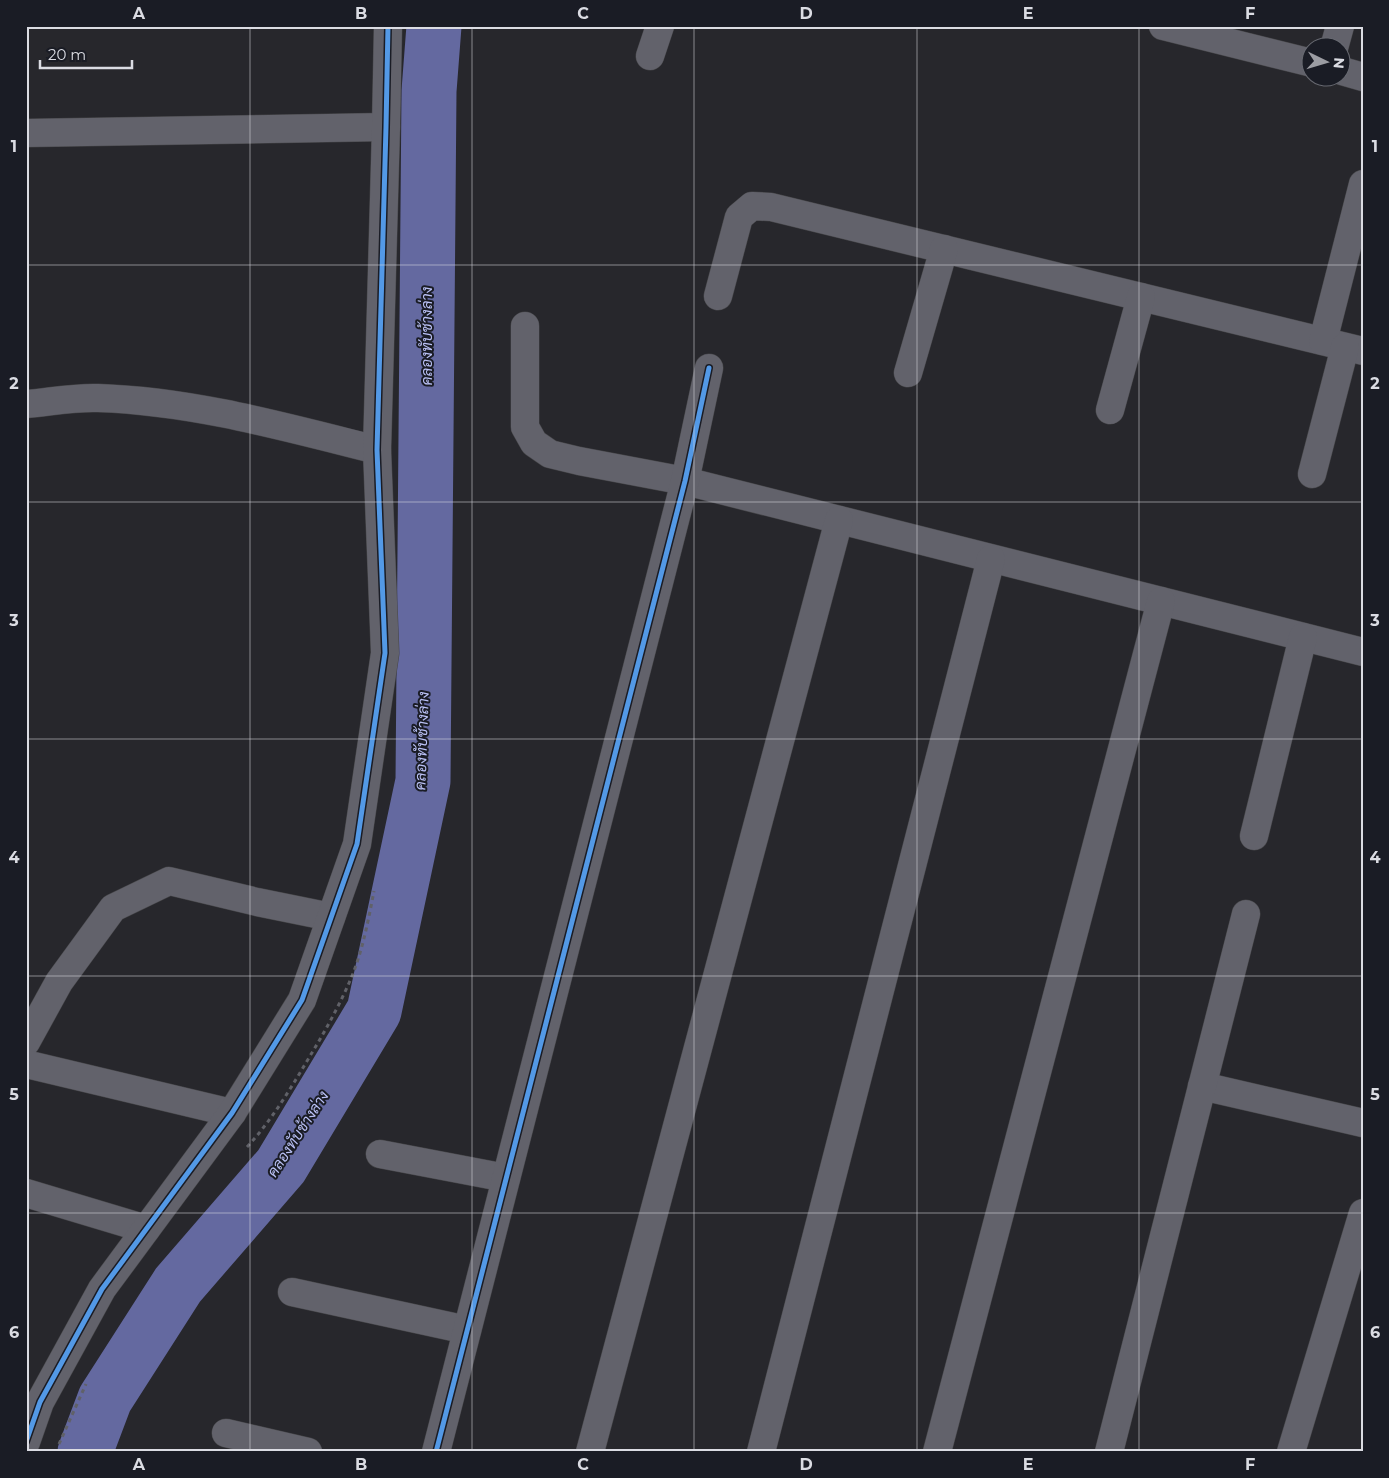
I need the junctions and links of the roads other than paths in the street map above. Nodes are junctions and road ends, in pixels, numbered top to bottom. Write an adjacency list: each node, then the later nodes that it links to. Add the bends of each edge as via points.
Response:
1 (388, 26): 6 (street)
2 (660, 26): 4 (street)
3 (1163, 26): 5 (street)
4 (650, 56)
5 (1302, 61)
6 (386, 127): 7 (street); 18 (street)
7 (26, 133)
8 (1363, 184): 13 (street)
9 (944, 249): 10 (street, via 771,207 752,206 739,217); 11 (street); 15 (street)
10 (718, 296)
11 (1141, 297): 13 (street); 17 (street)
12 (524, 326): 20 (street, via 525,427 534,443 550,454)
13 (1344, 346): 19 (street)
14 (709, 368): 20 (street)
15 (908, 373)
16 (26, 404): 18 (street, via 96,398 165,403 260,421)
17 (1110, 410)
18 (377, 450): 28 (street, via 385,653 357,844)
19 (1312, 474)
20 (685, 481): 21 (street); 35 (street)
21 (839, 520): 22 (street); 47 (street)
22 (991, 558): 23 (street); 48 (street)
23 (1161, 601): 24 (street); 49 (street)
24 (1303, 637): 25 (street); 26 (street)
25 (1363, 652)
26 (1254, 836)
27 (1246, 914): 31 (street)
28 (332, 917): 29 (street, via 169,881 113,908 59,982); 32 (street, via 302,1000)
29 (26, 1042)
30 (26, 1064): 32 (street)
31 (1202, 1086): 33 (street); 50 (street)
32 (232, 1113): 38 (street)
33 (1363, 1123)
34 (380, 1154): 35 (street)
35 (506, 1178): 40 (street)
36 (26, 1193): 38 (street)
37 (1363, 1213): 51 (street)
38 (146, 1229): 41 (street, via 102,1289)
39 (292, 1292): 40 (street)
40 (467, 1330): 46 (street)
41 (33, 1402): 43 (street)
42 (226, 1433): 44 (street)
43 (26, 1442)
44 (277, 1449): 45 (street)
45 (308, 1452)
46 (436, 1452)
47 (590, 1452)
48 (761, 1452)
49 (937, 1452)
50 (1109, 1452)
51 (1291, 1452)

